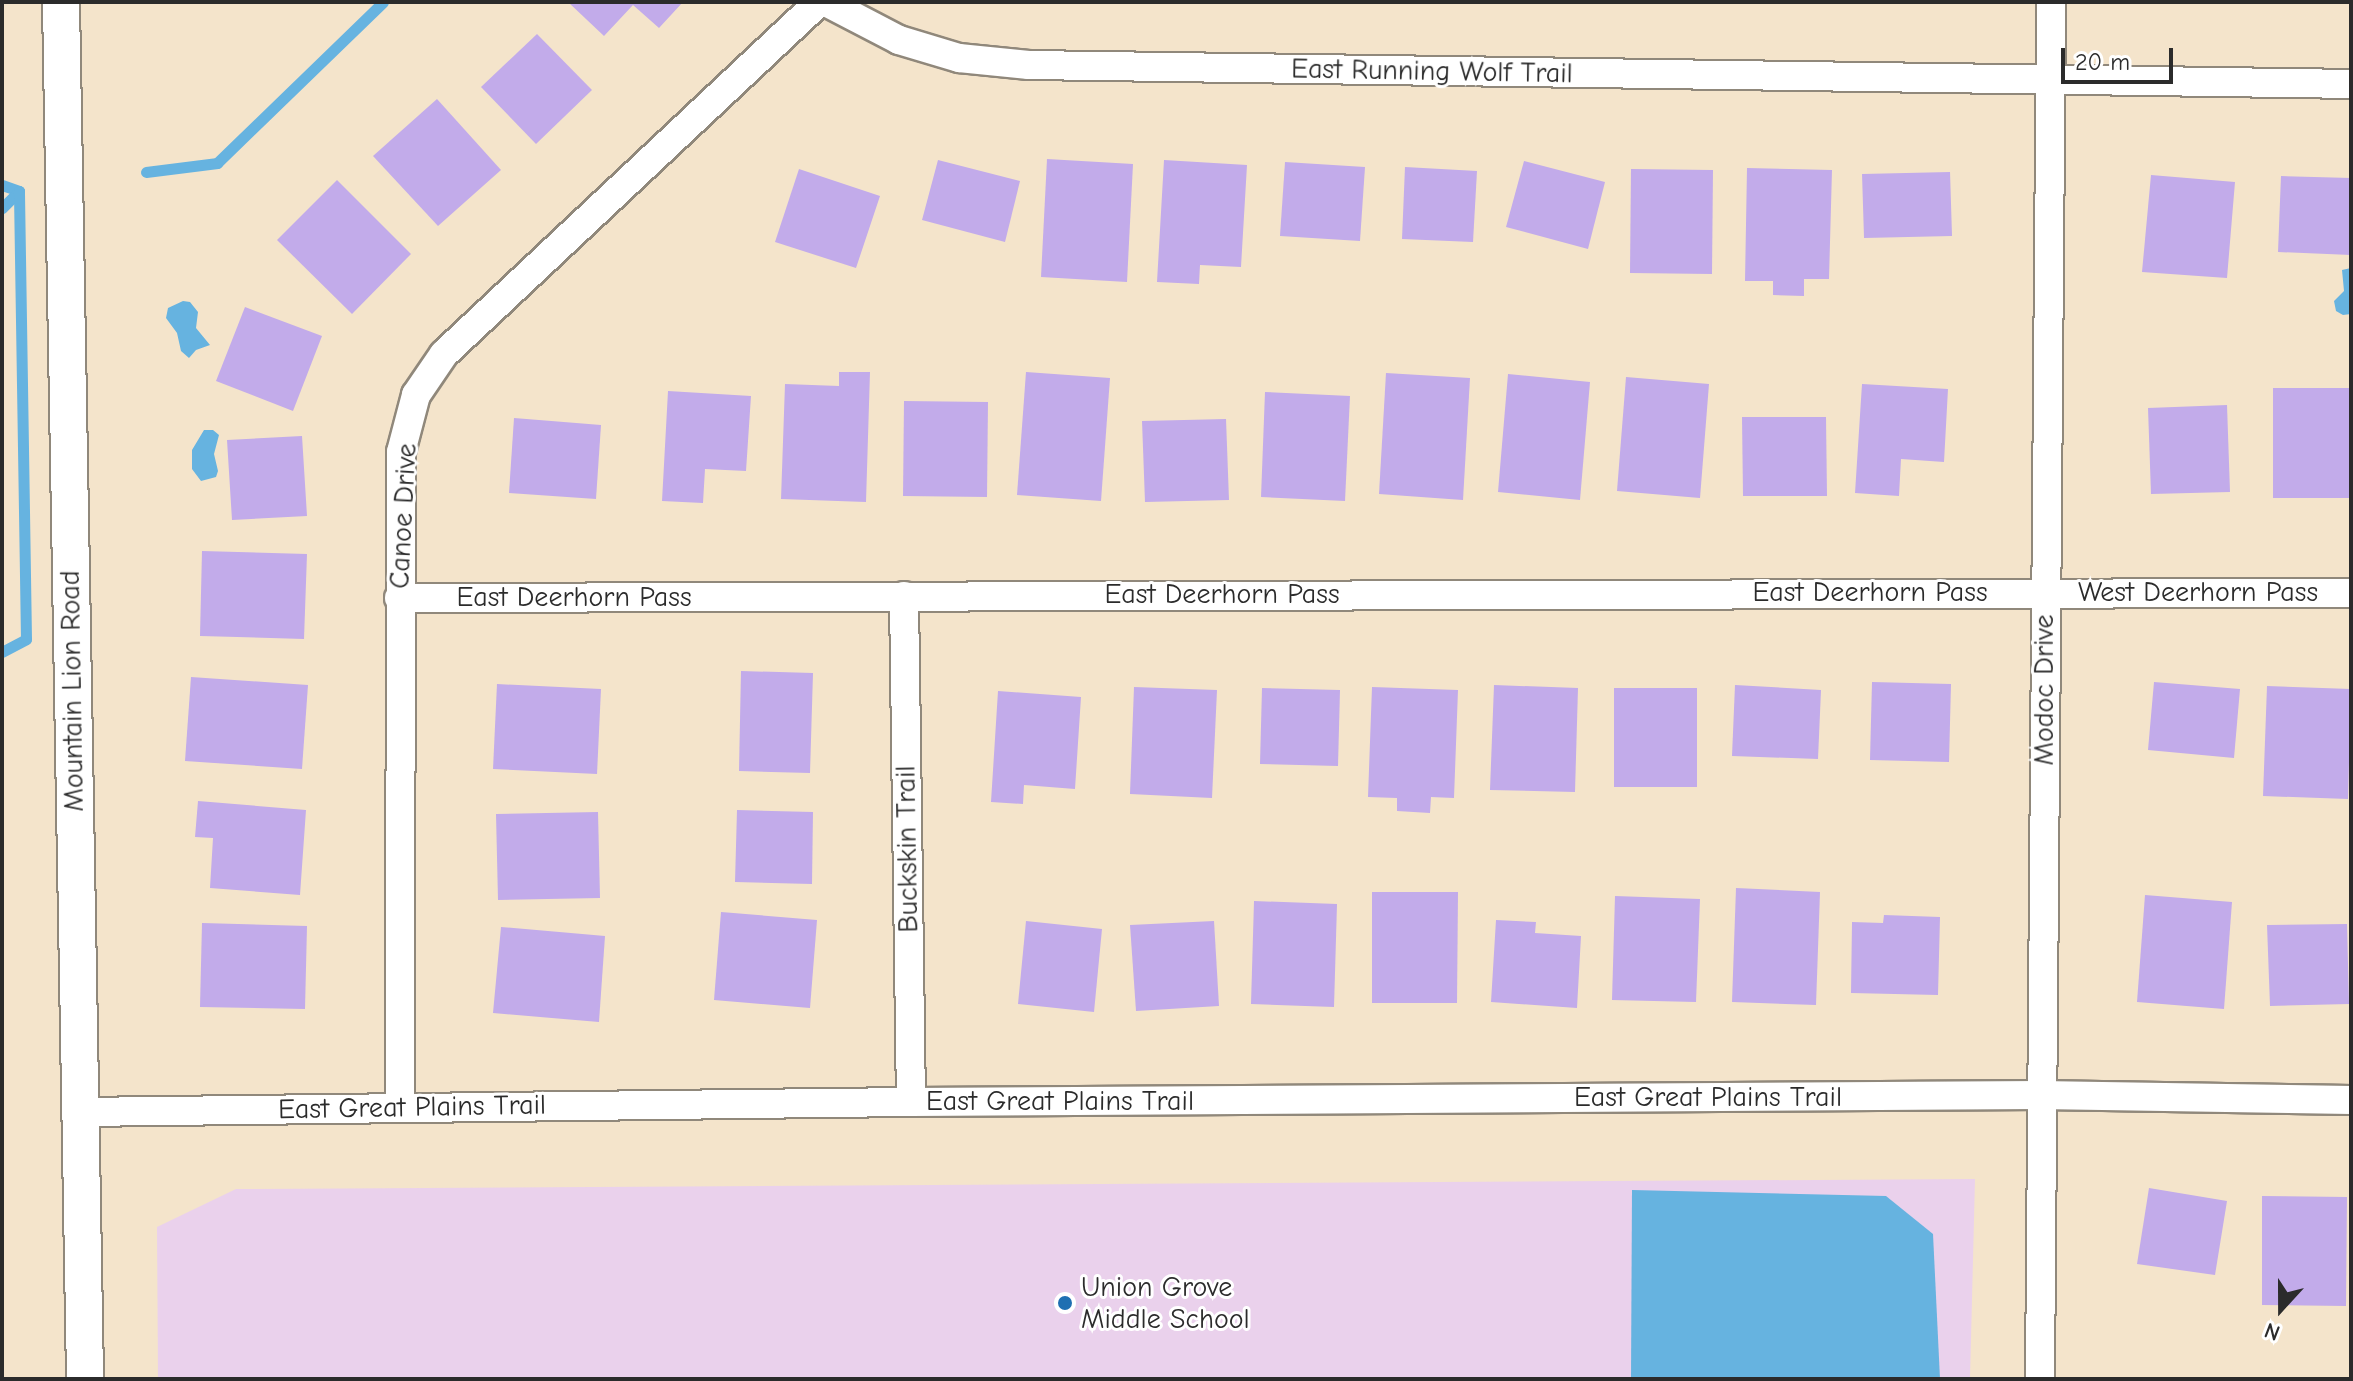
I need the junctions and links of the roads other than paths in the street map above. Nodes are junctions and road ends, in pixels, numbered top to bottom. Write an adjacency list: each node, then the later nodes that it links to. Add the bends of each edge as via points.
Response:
1 (61, 2): 15 (street, Mountain Lion Road)
2 (819, 2): 10 (street, Canoe Drive, via 444,354 416,395 401,452)
3 (826, 2): 5 (street, East Running Wolf Trail, via 899,40 959,58 1029,65)
4 (2051, 2): 5 (street, Modoc Drive)
5 (2050, 81): 6 (street, East Running Wolf Trail); 7 (street, Modoc Drive)
6 (2351, 84)
7 (2044, 591): 8 (street, West Deerhorn Pass); 9 (street, East Deerhorn Pass); 11 (street, Modoc Drive)
8 (2351, 593)
9 (904, 596): 10 (street, East Deerhorn Pass); 13 (street, Buckskin Trail)
10 (399, 598): 14 (street, Canoe Drive)
11 (2040, 1095): 12 (street, East Great Plains Trail); 13 (street, East Great Plains Trail); 17 (street, Modoc Drive)
12 (2351, 1100)
13 (911, 1102): 14 (street, East Great Plains Trail)
14 (400, 1107): 15 (street, East Great Plains Trail)
15 (79, 1112): 16 (street, Mountain Lion Road)
16 (85, 1379)
17 (2040, 1379)

